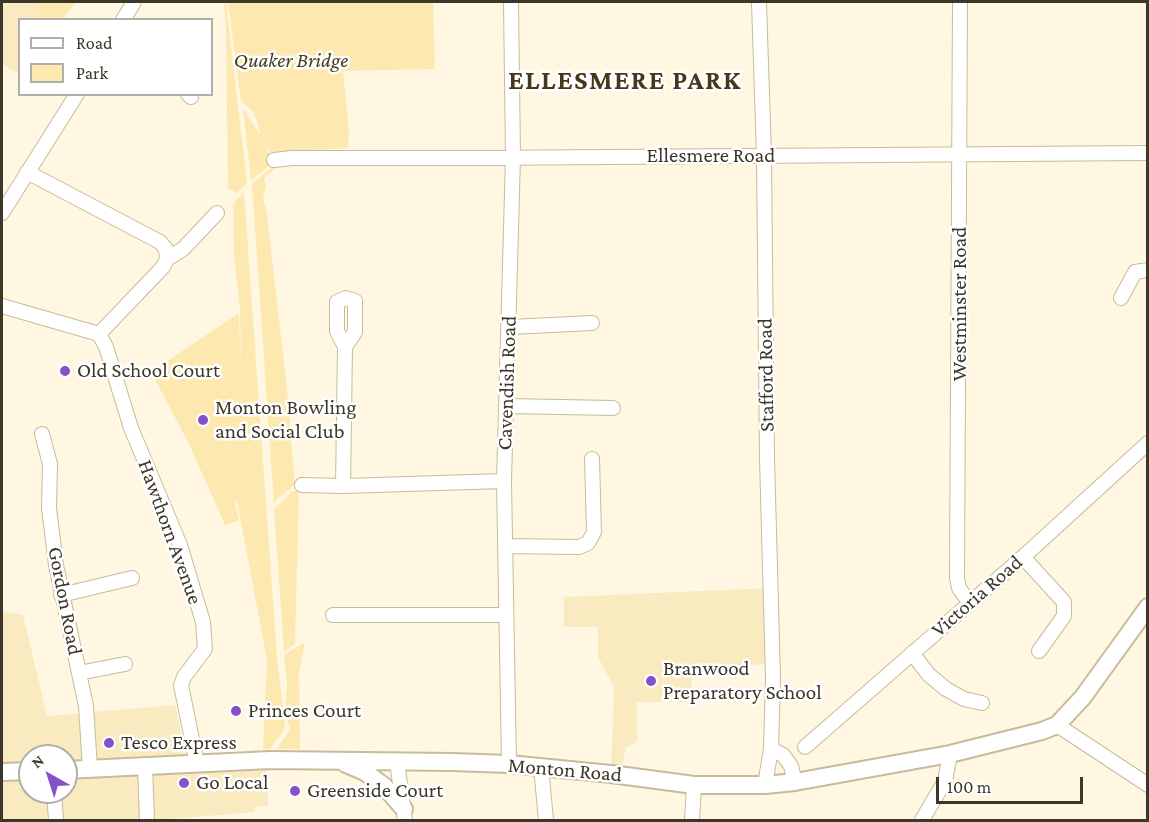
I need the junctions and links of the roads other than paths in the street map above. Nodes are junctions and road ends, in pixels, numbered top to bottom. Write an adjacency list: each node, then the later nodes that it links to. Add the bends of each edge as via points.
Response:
1 (134, 2): 5 (street)
2 (512, 2): 10 (street, Cavendish Road)
3 (759, 2): 9 (street, Stafford Road)
4 (960, 2): 8 (street, Westminster Road)
5 (124, 18)
6 (76, 96): 12 (street)
7 (1148, 153): 8 (street, Ellesmere Road)
8 (960, 154): 9 (street, Ellesmere Road); 35 (street, Westminster Road, via 957,578)
9 (764, 156): 10 (street, Ellesmere Road); 46 (street, Stafford Road)
10 (513, 157): 11 (street, Ellesmere Road); 20 (street, Cavendish Road)
11 (274, 160)
12 (27, 172): 13 (street); 15 (street, via 160,242)
13 (2, 213)
14 (217, 213): 15 (street, via 183,249)
15 (167, 259): 21 (street)
16 (1148, 270): 17 (street, via 1135,272)
17 (1121, 298)
18 (2, 306): 21 (street)
19 (592, 323): 20 (street)
20 (510, 327): 23 (street, Cavendish Road)
21 (99, 334): 50 (street, Hawthorn Avenue, via 130,428 180,545 202,622 205,649 181,685)
22 (345, 347): 30 (street)
23 (507, 406): 24 (street); 28 (street, Cavendish Road)
24 (613, 408)
25 (42, 434): 34 (street, Gordon Road, via 50,465 50,511)
26 (1148, 443): 32 (street, Victoria Road)
27 (595, 468): 31 (street, via 594,532 588,543 579,547)
28 (504, 481): 30 (street); 31 (street, Cavendish Road)
29 (302, 485): 30 (street)
30 (343, 486)
31 (505, 546): 38 (street, Cavendish Road)
32 (1023, 557): 35 (street, Victoria Road); 39 (street, via 1064,602 1064,616)
33 (132, 578): 34 (street)
34 (61, 595): 42 (street, Gordon Road)
35 (969, 602): 40 (street, Victoria Road)
36 (1148, 608): 44 (main road, via 1083,697)
37 (339, 611): 38 (street)
38 (506, 615): 51 (street, Cavendish Road)
39 (1039, 651)
40 (912, 653): 43 (street, via 946,689); 45 (street, Victoria Road)
41 (125, 664): 42 (street)
42 (79, 673): 54 (street, Gordon Road, via 87,706)
43 (982, 703)
44 (1057, 725): 47 (main road, Monton Road); 61 (street)
45 (805, 747)
46 (771, 749): 58 (street, via 783,755); 60 (street, Stafford Road)
47 (950, 754): 58 (main road, Monton Road); 68 (street, via 945,781)
48 (339, 761): 49 (main road, Monton Road); 50 (main road, Monton Road); 63 (main road, via 375,779 391,793)
49 (397, 762): 51 (main road, Monton Road); 63 (street)
50 (197, 764): 52 (main road, Monton Road)
51 (509, 764): 53 (main road, Monton Road)
52 (145, 766): 54 (main road, Monton Road); 65 (street)
53 (542, 767): 59 (main road, Monton Road); 66 (street)
54 (90, 769): 55 (main road, Monton Road)
55 (78, 770)
56 (18, 771): 57 (main road)
57 (2, 772)
58 (795, 782): 60 (main road, Monton Road)
59 (694, 785): 60 (main road, Monton Road); 67 (street)
60 (765, 785)
61 (1148, 785)
62 (55, 804): 64 (street)
63 (404, 815)
64 (56, 820)
65 (147, 820)
66 (546, 820)
67 (692, 820)
68 (922, 820)

